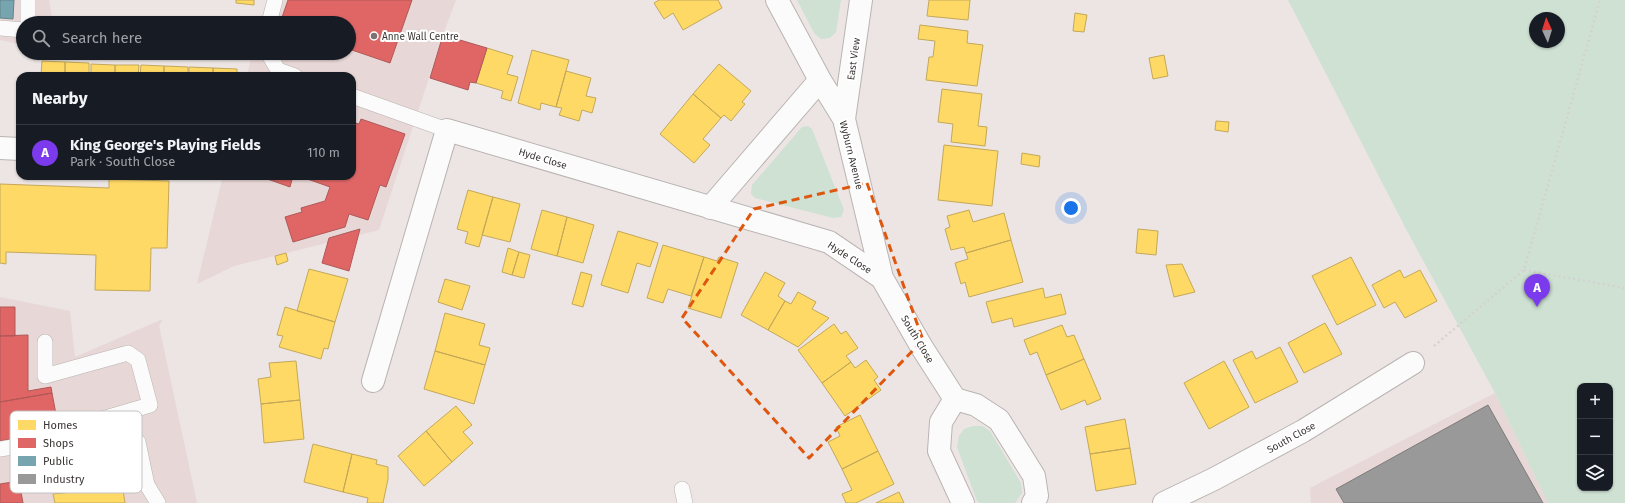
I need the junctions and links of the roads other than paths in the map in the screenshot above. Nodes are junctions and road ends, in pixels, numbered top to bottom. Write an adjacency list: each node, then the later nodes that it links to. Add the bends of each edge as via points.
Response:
1 (28, 0): 5 (lane)
2 (275, 0): 6 (lane)
3 (777, 0): 11 (street, Wyburn Avenue)
4 (861, 0): 13 (street, East View)
5 (28, 16)
6 (271, 16)
7 (0, 28): 8 (lane)
8 (16, 29)
9 (272, 60): 10 (lane, via 278,70)
10 (284, 72)
11 (820, 80): 13 (street, Wyburn Avenue); 17 (street)
12 (356, 97): 14 (lane)
13 (844, 119): 18 (street, Wyburn Avenue)
14 (447, 130): 17 (street, Hyde Close); 21 (street)
15 (0, 148): 16 (street)
16 (16, 149)
17 (710, 208): 18 (street, Hyde Close, via 829,242)
18 (882, 278): 22 (street, South Close)
19 (45, 342): 23 (lane, via 45,376 128,353 138,360 150,405)
20 (1413, 363): 30 (street, South Close, via 1304,431)
21 (373, 381)
22 (955, 399): 28 (street, via 941,422 939,451); 29 (street, via 976,405 999,420 1034,476 1037,496)
23 (129, 411)
24 (10, 447): 25 (lane)
25 (0, 449)
26 (142, 461): 27 (lane, via 147,485)
27 (158, 503)
28 (963, 503)
29 (1033, 503)
30 (1164, 503)

